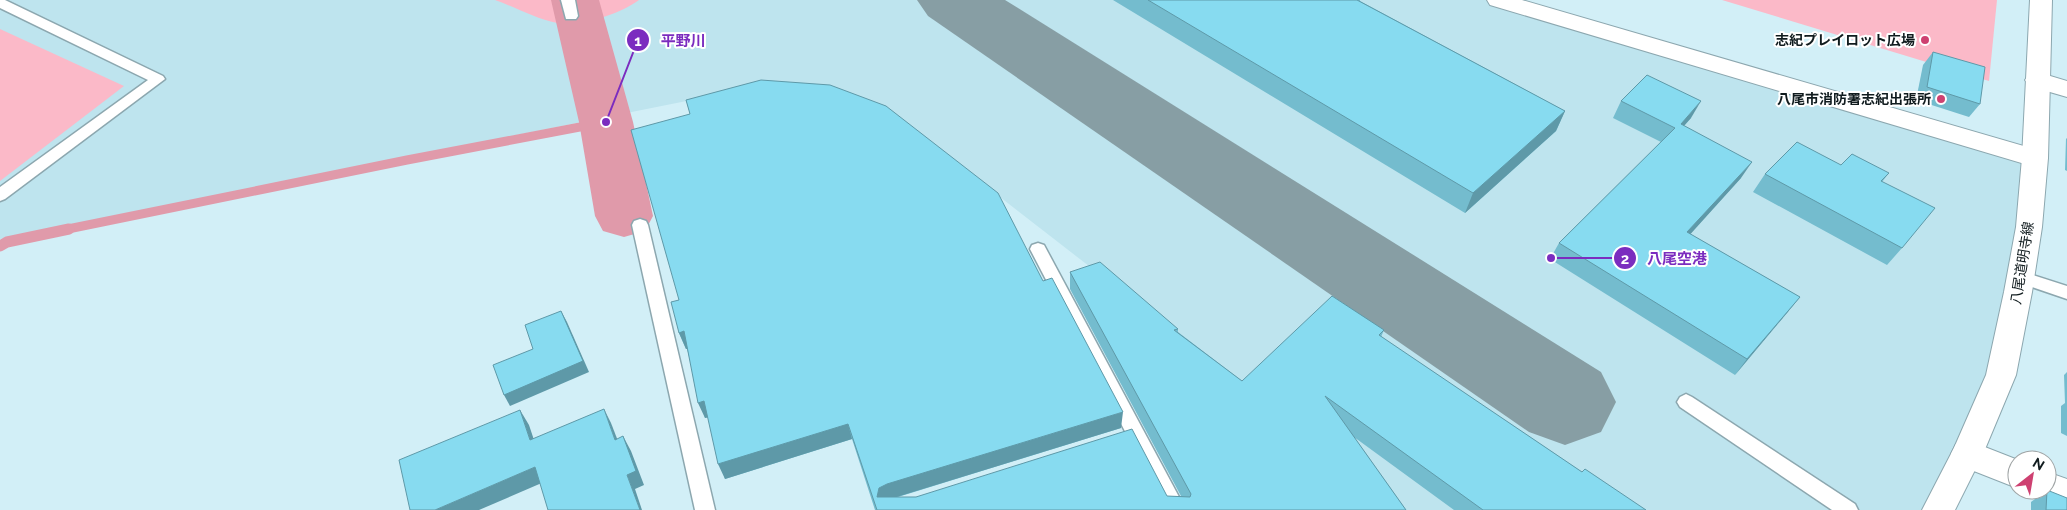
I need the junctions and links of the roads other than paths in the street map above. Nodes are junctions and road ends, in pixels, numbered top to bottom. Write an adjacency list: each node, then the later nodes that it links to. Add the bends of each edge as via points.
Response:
1 (568, 0): 5 (lane)
2 (1498, 0): 8 (main road)
3 (2041, 0): 6 (main road, 八尾道明寺線)
4 (0, 3): 9 (lane, via 158,79)
5 (571, 16)
6 (2037, 80): 7 (main road); 8 (main road, 八尾道明寺線)
7 (2067, 90)
8 (2035, 158): 12 (main road, 八尾道明寺線, via 2029,227)
9 (0, 195)
10 (640, 225): 19 (lane)
11 (1038, 249): 15 (lane)
12 (2020, 277): 13 (lane); 17 (main road, 八尾道明寺線, via 2001,375)
13 (2067, 292)
14 (1686, 402): 21 (lane)
15 (1136, 433): 16 (lane); 20 (lane)
16 (1117, 439)
17 (1967, 454): 18 (main road); 22 (main road, 八尾道明寺線)
18 (2007, 470)
19 (705, 510)
20 (1176, 510)
21 (1848, 510)
22 (1938, 510)

